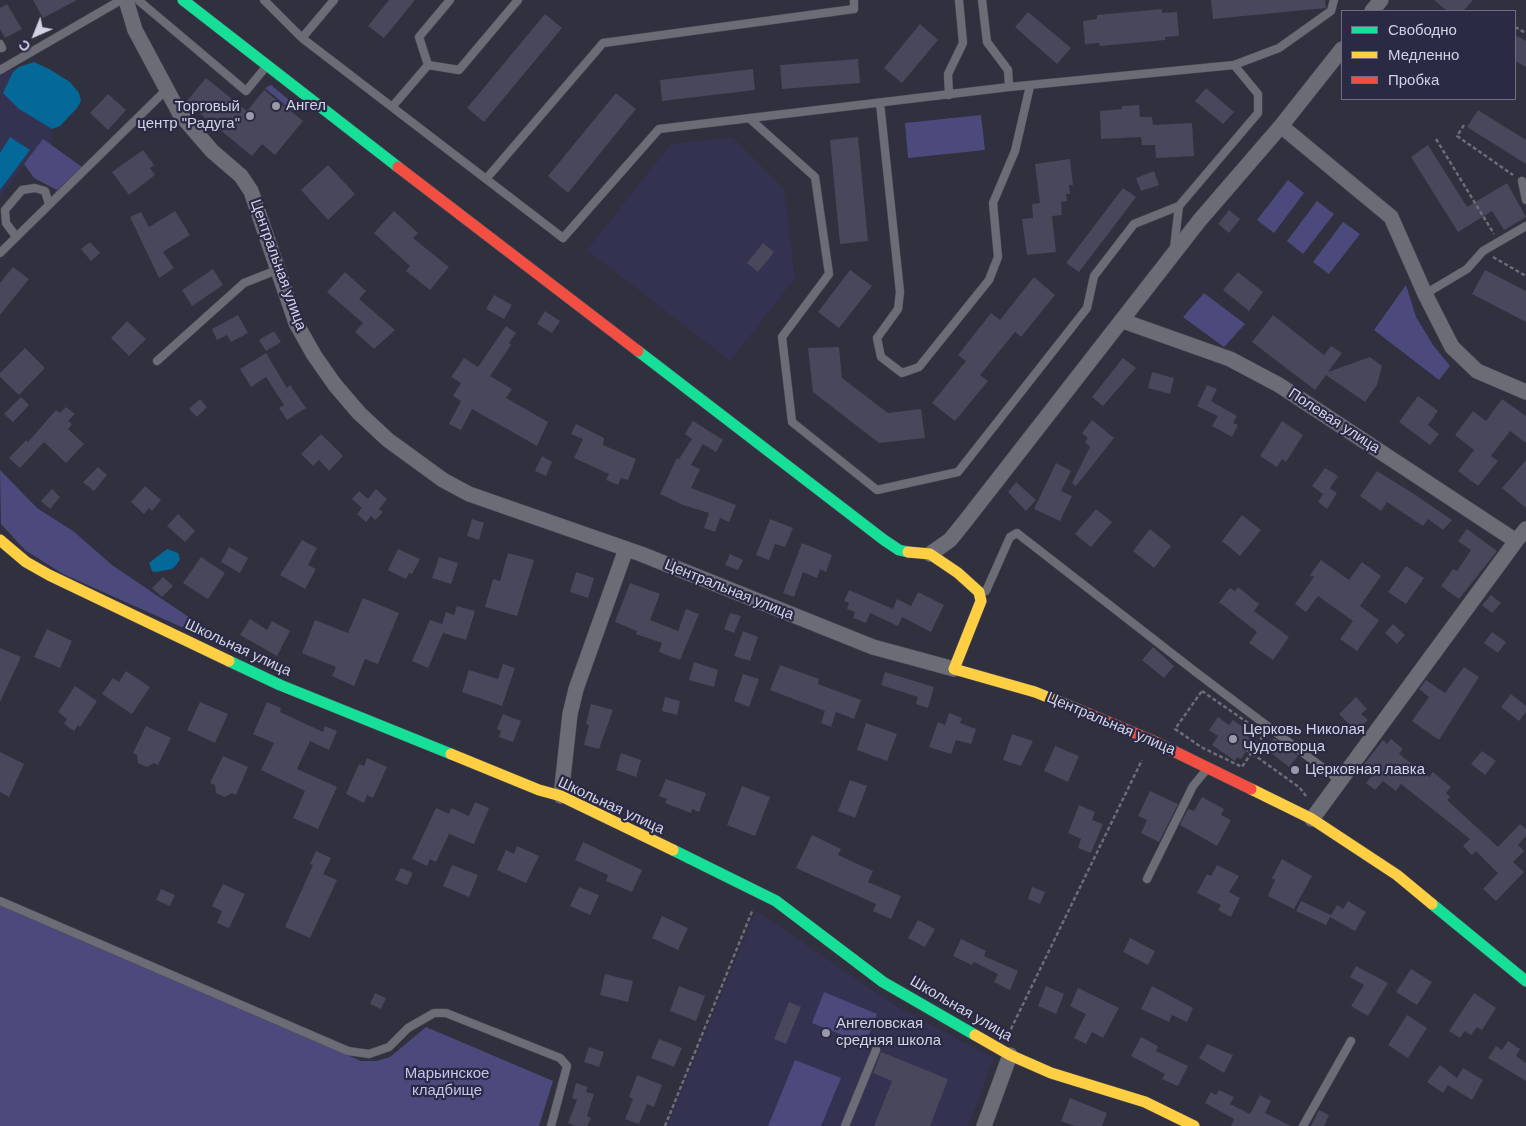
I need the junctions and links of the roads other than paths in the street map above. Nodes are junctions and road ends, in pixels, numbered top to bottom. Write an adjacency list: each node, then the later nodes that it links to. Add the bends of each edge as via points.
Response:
1 (121, 0): 20 (lane)
2 (126, 0): 23 (street, Центральная улица, via 135,30)
3 (138, 0): 19 (lane, via 246,91)
4 (183, 0): 19 (street)
5 (264, 0): 15 (lane)
6 (334, 0): 15 (lane)
7 (450, 0): 17 (lane, via 419,37)
8 (518, 0): 17 (lane, via 459,70)
9 (854, 0): 29 (lane, via 854,9 604,43)
10 (958, 0): 24 (lane, via 963,43 948,74)
11 (982, 0): 22 (lane, via 987,42 1008,70)
12 (1334, 0): 18 (lane, via 1331,11 1279,48)
13 (1381, 0): 14 (street)
14 (1373, 10)
15 (302, 38): 26 (lane)
16 (1341, 50): 28 (street)
17 (428, 65): 26 (lane)
18 (1234, 65): 21 (lane); 33 (lane, via 1258,94 1258,113)
19 (266, 66): 47 (street, via 884,540 899,550)
20 (0, 70)
21 (1030, 86): 22 (lane); 25 (lane, via 1015,151 993,203 998,257 989,280 919,367 902,373 881,357 877,338 898,309 900,292)
22 (1009, 87): 24 (lane)
23 (166, 90): 32 (lane); 38 (street, Центральная улица, via 193,132 241,176 251,191)
24 (949, 95): 25 (lane)
25 (880, 103): 27 (lane)
26 (392, 107): 29 (lane)
27 (749, 118): 29 (lane, via 658,129 562,238); 33 (lane, via 815,177 829,274 782,337 792,422 877,490 958,472 1088,308 1094,276 1134,224)
28 (1281, 126): 37 (street); 39 (street, via 1391,217)
29 (486, 179)
30 (1522, 181): 31 (lane)
31 (1526, 200)
32 (49, 204): 35 (lane); 35 (lane, via 45,191 35,188 22,190 5,210 6,223)
33 (1179, 206): 37 (lane)
34 (1526, 226): 39 (lane, via 1483,251 1467,269)
35 (15, 236): 36 (lane)
36 (0, 253)
37 (1173, 255): 40 (street)
38 (277, 270): 41 (lane, via 244,283); 46 (street, Центральная улица, via 296,323 314,355 359,413 388,440 443,480 469,494)
39 (1425, 294): 42 (street, via 1452,347 1477,371)
40 (1123, 321): 45 (street, Полевая улица, via 1230,358 1279,385); 47 (street, via 950,540)
41 (157, 361)
42 (1526, 392)
43 (1526, 529): 45 (street)
44 (0, 540): 52 (street, Школьная улица, via 20,558 48,574 280,686)
45 (1516, 541): 51 (street)
46 (626, 549): 49 (street, Центральная улица, via 873,647); 52 (street, via 576,689)
47 (930, 554): 48 (street, via 947,564)
48 (979, 592): 49 (street, via 981,601); 51 (lane, via 986,591 1010,537 1017,533)
49 (954, 669): 50 (street, Центральная улица, via 1035,692)
50 (1209, 766): 53 (street, Центральная улица); 54 (lane, via 1193,786)
51 (1339, 780): 53 (street)
52 (561, 796): 59 (street, Школьная улица, via 796,914 844,955 883,982)
53 (1312, 819): 56 (street, Центральная улица, via 1397,875)
54 (1147, 879)
55 (0, 901): 60 (lane, via 348,1051 369,1054 389,1047 408,1028 434,1013 446,1013 560,1058 567,1066)
56 (1526, 981)
57 (1351, 1041): 64 (lane)
58 (876, 1050): 61 (lane)
59 (1005, 1052): 62 (street); 63 (street, Школьная улица, via 1052,1073 1145,1102)
60 (551, 1126)
61 (845, 1126)
62 (984, 1126)
63 (1194, 1126)
64 (1304, 1126)

